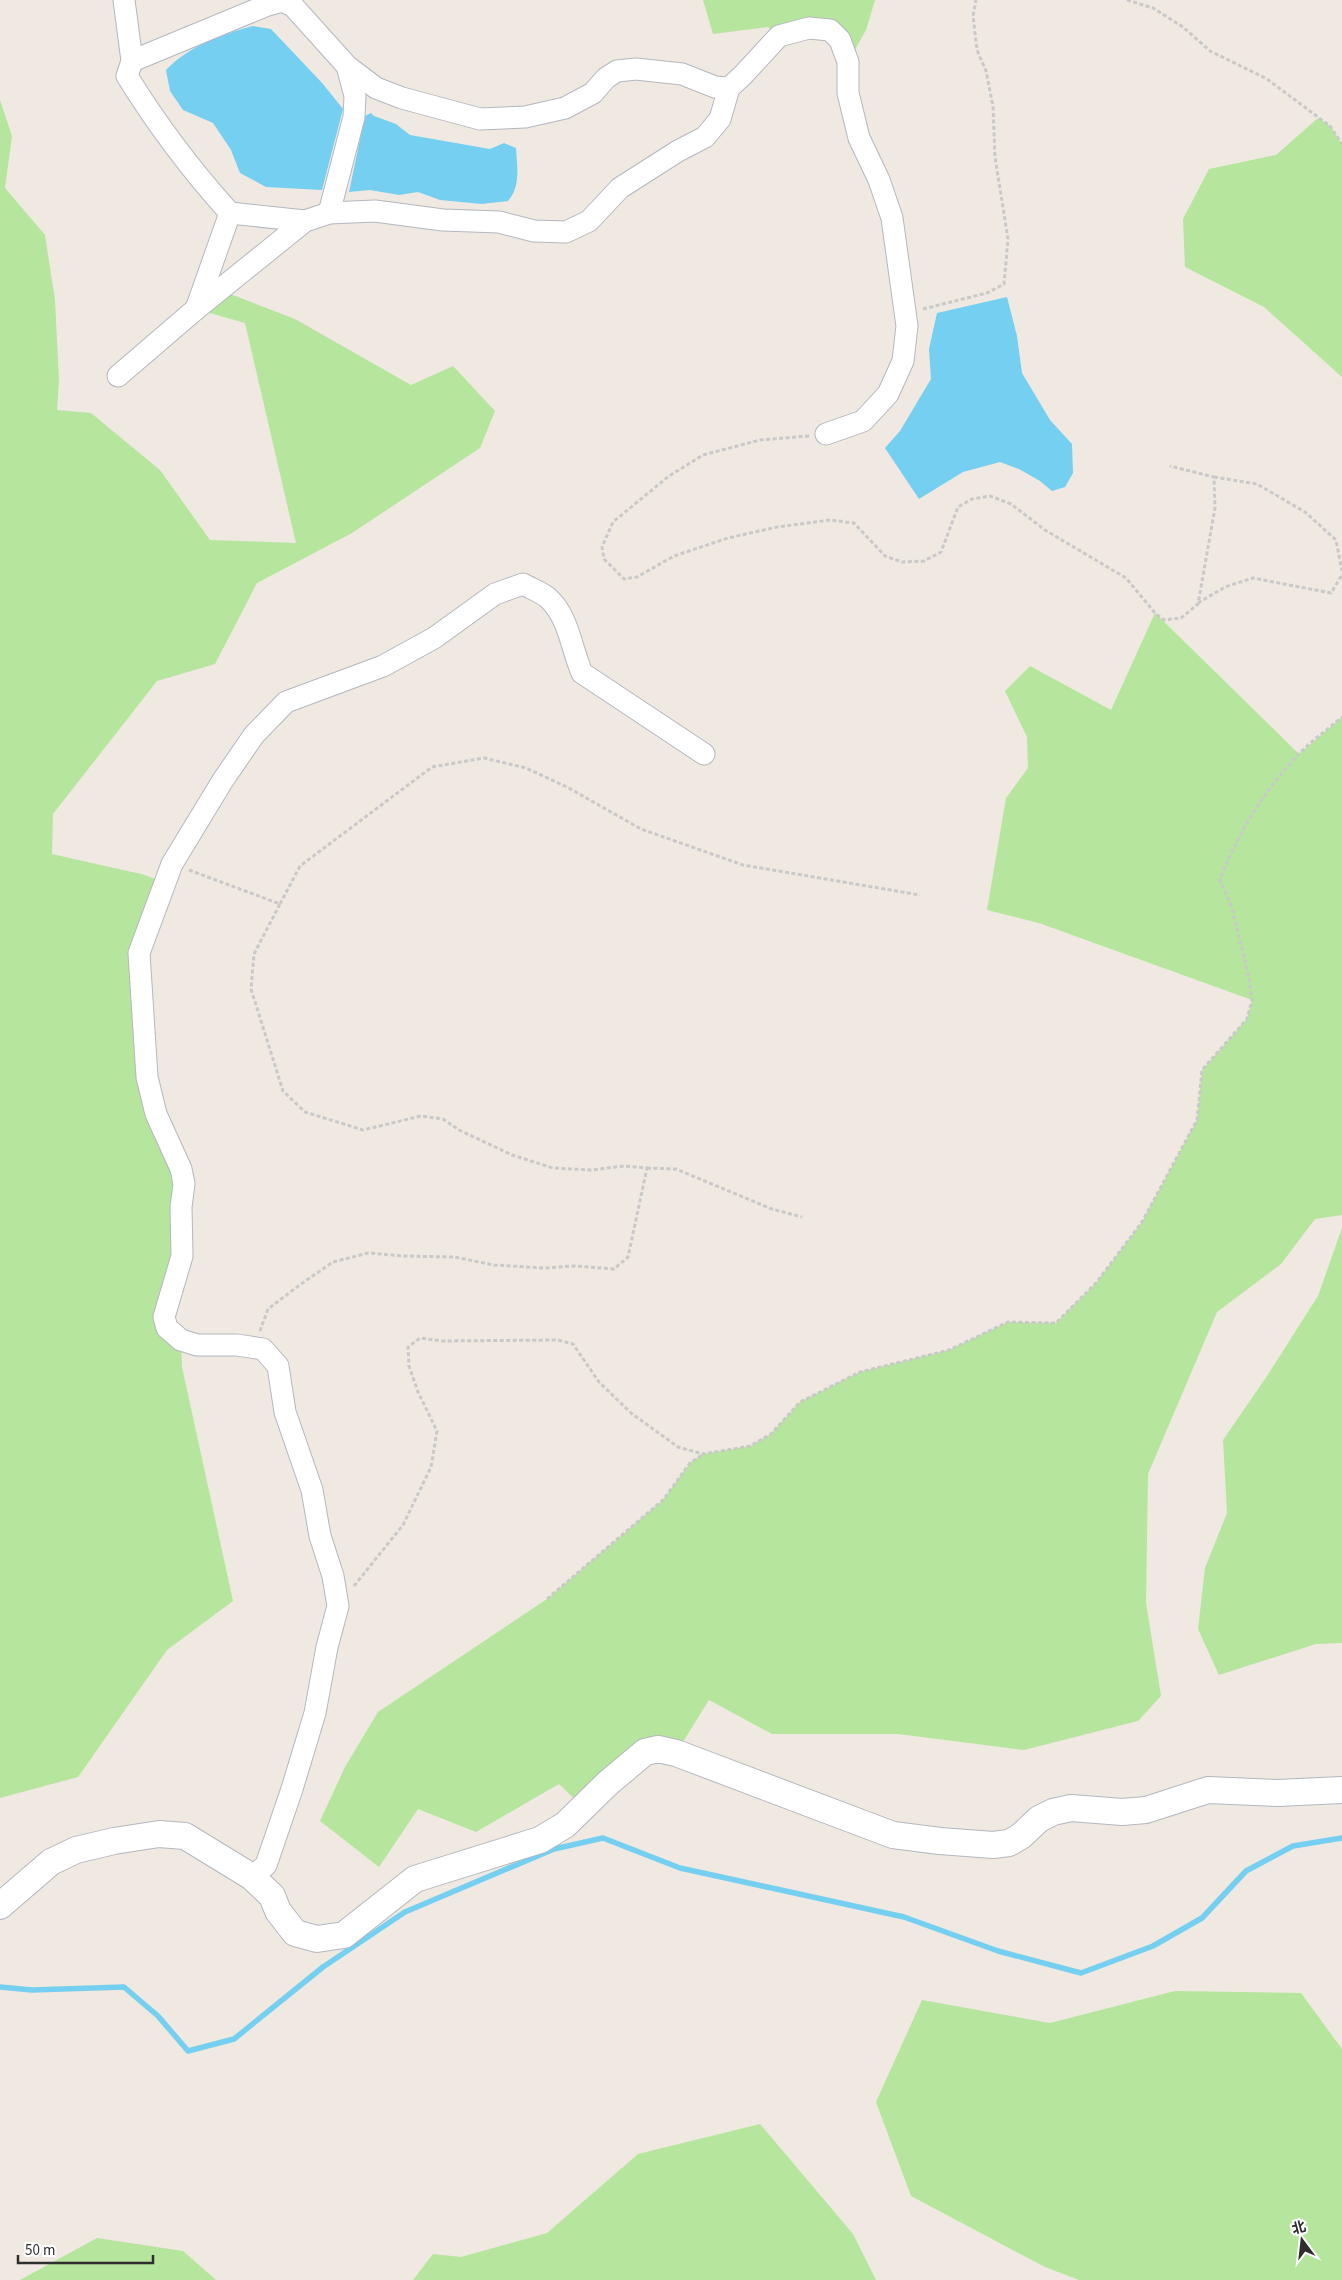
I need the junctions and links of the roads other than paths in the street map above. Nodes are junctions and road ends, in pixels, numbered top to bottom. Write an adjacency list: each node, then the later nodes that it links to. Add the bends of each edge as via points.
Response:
1 (124, 0): 2 (street)
2 (132, 61): 3 (street, via 282,1 293,6); 5 (street, via 126,76 170,138)
3 (347, 66): 4 (street, via 376,88 480,119 525,117 565,108 592,93 618,71 636,69 682,74 715,87); 6 (street, via 354,96 354,117)
4 (729, 88): 6 (street, via 720,119 705,137 620,188 589,221 566,232 534,231 499,222 443,220 375,211); 10 (street, via 779,36 809,28 830,30 840,40 848,62 848,93 859,138 892,218 908,326 903,361 888,394 863,421)
5 (230, 212): 7 (street); 8 (street)
6 (329, 213): 7 (street)
7 (305, 221): 8 (street)
8 (196, 309): 9 (street)
9 (118, 376)
10 (826, 434)
11 (704, 754): 13 (street, via 582,673 565,620 547,597 523,584 495,594 434,638 383,666 286,702 254,735 172,864 139,952 147,1077 156,1114 181,1169 184,1184 182,1256 164,1317 167,1328 181,1340 196,1345 263,1349 278,1366 285,1412 312,1490 338,1606 315,1713 292,1789 266,1864)
12 (1342, 1790): 13 (street, via 1278,1793 1208,1790 1146,1810 1122,1812 1071,1808 1039,1819 1010,1843 984,1844 893,1835 658,1749 645,1752 565,1825 540,1840 415,1879 344,1935 317,1940 296,1933 278,1911 272,1896)
13 (252, 1877): 14 (street, via 185,1836 159,1834 76,1850 51,1862)
14 (0, 1906)

